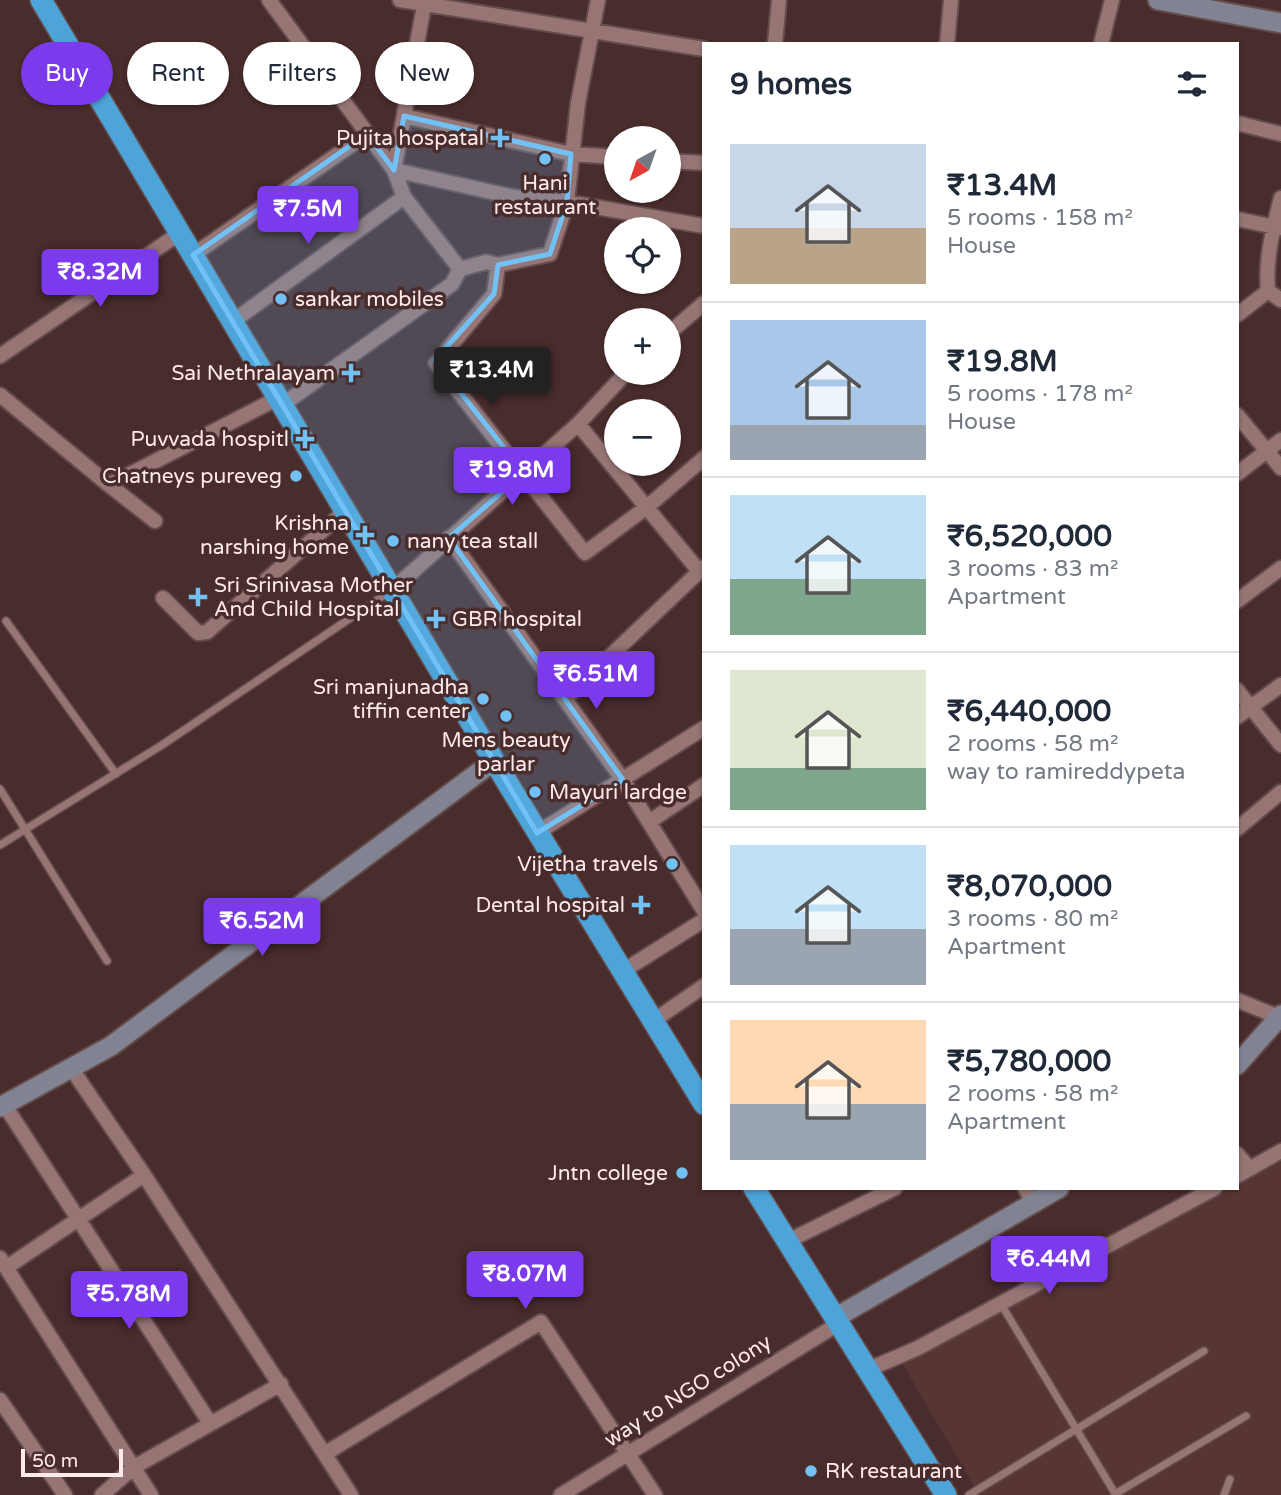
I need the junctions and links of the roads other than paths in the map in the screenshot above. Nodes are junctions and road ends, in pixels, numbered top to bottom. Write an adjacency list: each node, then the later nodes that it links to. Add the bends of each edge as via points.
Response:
1 (41, 0): 31 (highway)
2 (269, 0): 18 (street)
3 (400, 0): 9 (street)
4 (598, 0): 11 (street)
5 (779, 0): 12 (street)
6 (951, 0): 13 (street)
7 (1112, 0): 14 (street)
8 (1158, 0): 10 (street)
9 (425, 2): 11 (street); 16 (street)
10 (1281, 23)
11 (592, 30): 15 (street); 20 (street)
12 (775, 42)
13 (947, 42)
14 (1102, 42)
15 (702, 49)
16 (404, 116): 20 (street); 24 (street)
17 (1239, 124): 19 (street)
18 (368, 134): 24 (street); 32 (street)
19 (1281, 134)
20 (571, 154): 21 (street); 27 (street)
21 (604, 156)
22 (681, 162): 23 (street)
23 (702, 163)
24 (394, 170): 25 (street); 27 (street, via 514,197)
25 (404, 197): 34 (street); 39 (street)
26 (1281, 198): 30 (street)
27 (567, 202): 29 (street); 33 (street, via 550,254)
28 (1239, 219): 30 (street)
29 (702, 226)
30 (1277, 228): 35 (street)
31 (180, 233): 32 (highway); 41 (street)
32 (193, 255): 39 (highway)
33 (498, 265): 34 (street, via 486,262); 51 (street, via 494,294 436,362)
34 (460, 269): 44 (street, via 452,284)
35 (1268, 291): 36 (street); 38 (street)
36 (1281, 300)
37 (702, 305): 40 (street)
38 (1239, 313)
39 (232, 322): 44 (highway)
40 (681, 323)
41 (0, 355)
42 (615, 385): 46 (street)
43 (0, 395): 53 (street)
44 (280, 402): 53 (street); 55 (highway)
45 (1239, 417): 48 (street)
46 (578, 424): 51 (street); 54 (street)
47 (1281, 440): 48 (street)
48 (1267, 452): 50 (street); 52 (street)
49 (702, 460): 54 (street)
50 (1281, 468)
51 (524, 472): 54 (street, via 585,553); 57 (street)
52 (1239, 473)
53 (109, 485): 56 (street)
54 (647, 508): 59 (street)
55 (345, 511): 60 (highway); 61 (street, via 207,632 198,633)
56 (155, 521)
57 (449, 538): 60 (street); 66 (street)
58 (1281, 568): 62 (street)
59 (701, 569): 66 (street)
60 (392, 591): 71 (highway); 72 (lane)
61 (163, 598)
62 (1239, 600)
63 (6, 621): 72 (lane)
64 (1281, 685): 67 (street)
65 (1239, 692): 67 (street)
66 (566, 698): 73 (street)
67 (1251, 707): 68 (street); 70 (street)
68 (1239, 716)
69 (702, 729): 73 (street)
70 (1281, 745)
71 (494, 761): 80 (highway); 91 (street, via 111,1046)
72 (116, 774): 79 (lane)
73 (623, 780): 77 (street); 80 (street)
74 (699, 788): 77 (street)
75 (0, 789): 79 (lane)
76 (1281, 793): 78 (street)
77 (649, 822): 82 (street)
78 (1239, 827)
79 (25, 830): 81 (lane); 84 (lane)
80 (537, 833): 85 (highway)
81 (0, 845)
82 (702, 908)
83 (702, 921): 85 (street)
84 (107, 961)
85 (623, 971): 89 (highway)
86 (702, 987): 89 (street)
87 (1239, 1001): 88 (street)
88 (1280, 1017): 90 (street)
89 (653, 1021): 92 (highway)
90 (1239, 1063)
91 (71, 1068): 94 (street); 97 (street)
92 (696, 1076): 93 (highway)
93 (702, 1097)
94 (2, 1106): 103 (street)
95 (1281, 1151): 96 (street)
96 (1244, 1173)
97 (144, 1175): 103 (street); 110 (street)
98 (891, 1190): 104 (street)
99 (1052, 1190): 102 (street)
100 (1211, 1190): 106 (street)
101 (762, 1191): 104 (highway)
102 (1029, 1196): 107 (street)
103 (77, 1221): 105 (street); 113 (street)
104 (788, 1241): 107 (highway)
105 (3, 1262): 117 (street)
106 (1000, 1302): 109 (street, via 918,1348); 114 (lane)
107 (837, 1321): 109 (highway); 116 (street, way to NGO colony)
108 (1204, 1351): 114 (lane)
109 (867, 1370): 125 (highway)
110 (281, 1384): 113 (street); 115 (street)
111 (0, 1400): 119 (street)
112 (1246, 1416): 127 (lane)
113 (210, 1423): 117 (street)
114 (1077, 1429): 126 (lane); 127 (lane)
115 (326, 1453): 116 (street, via 541,1322); 122 (street)
116 (629, 1453): 123 (street, way to NGO colony); 124 (street)
117 (134, 1467): 120 (street); 121 (street)
118 (1230, 1479): 128 (lane)
119 (65, 1495)
120 (102, 1495)
121 (151, 1495)
122 (351, 1495)
123 (561, 1495)
124 (655, 1495)
125 (946, 1495)
126 (969, 1495)
127 (1115, 1495)
128 (1224, 1495)

